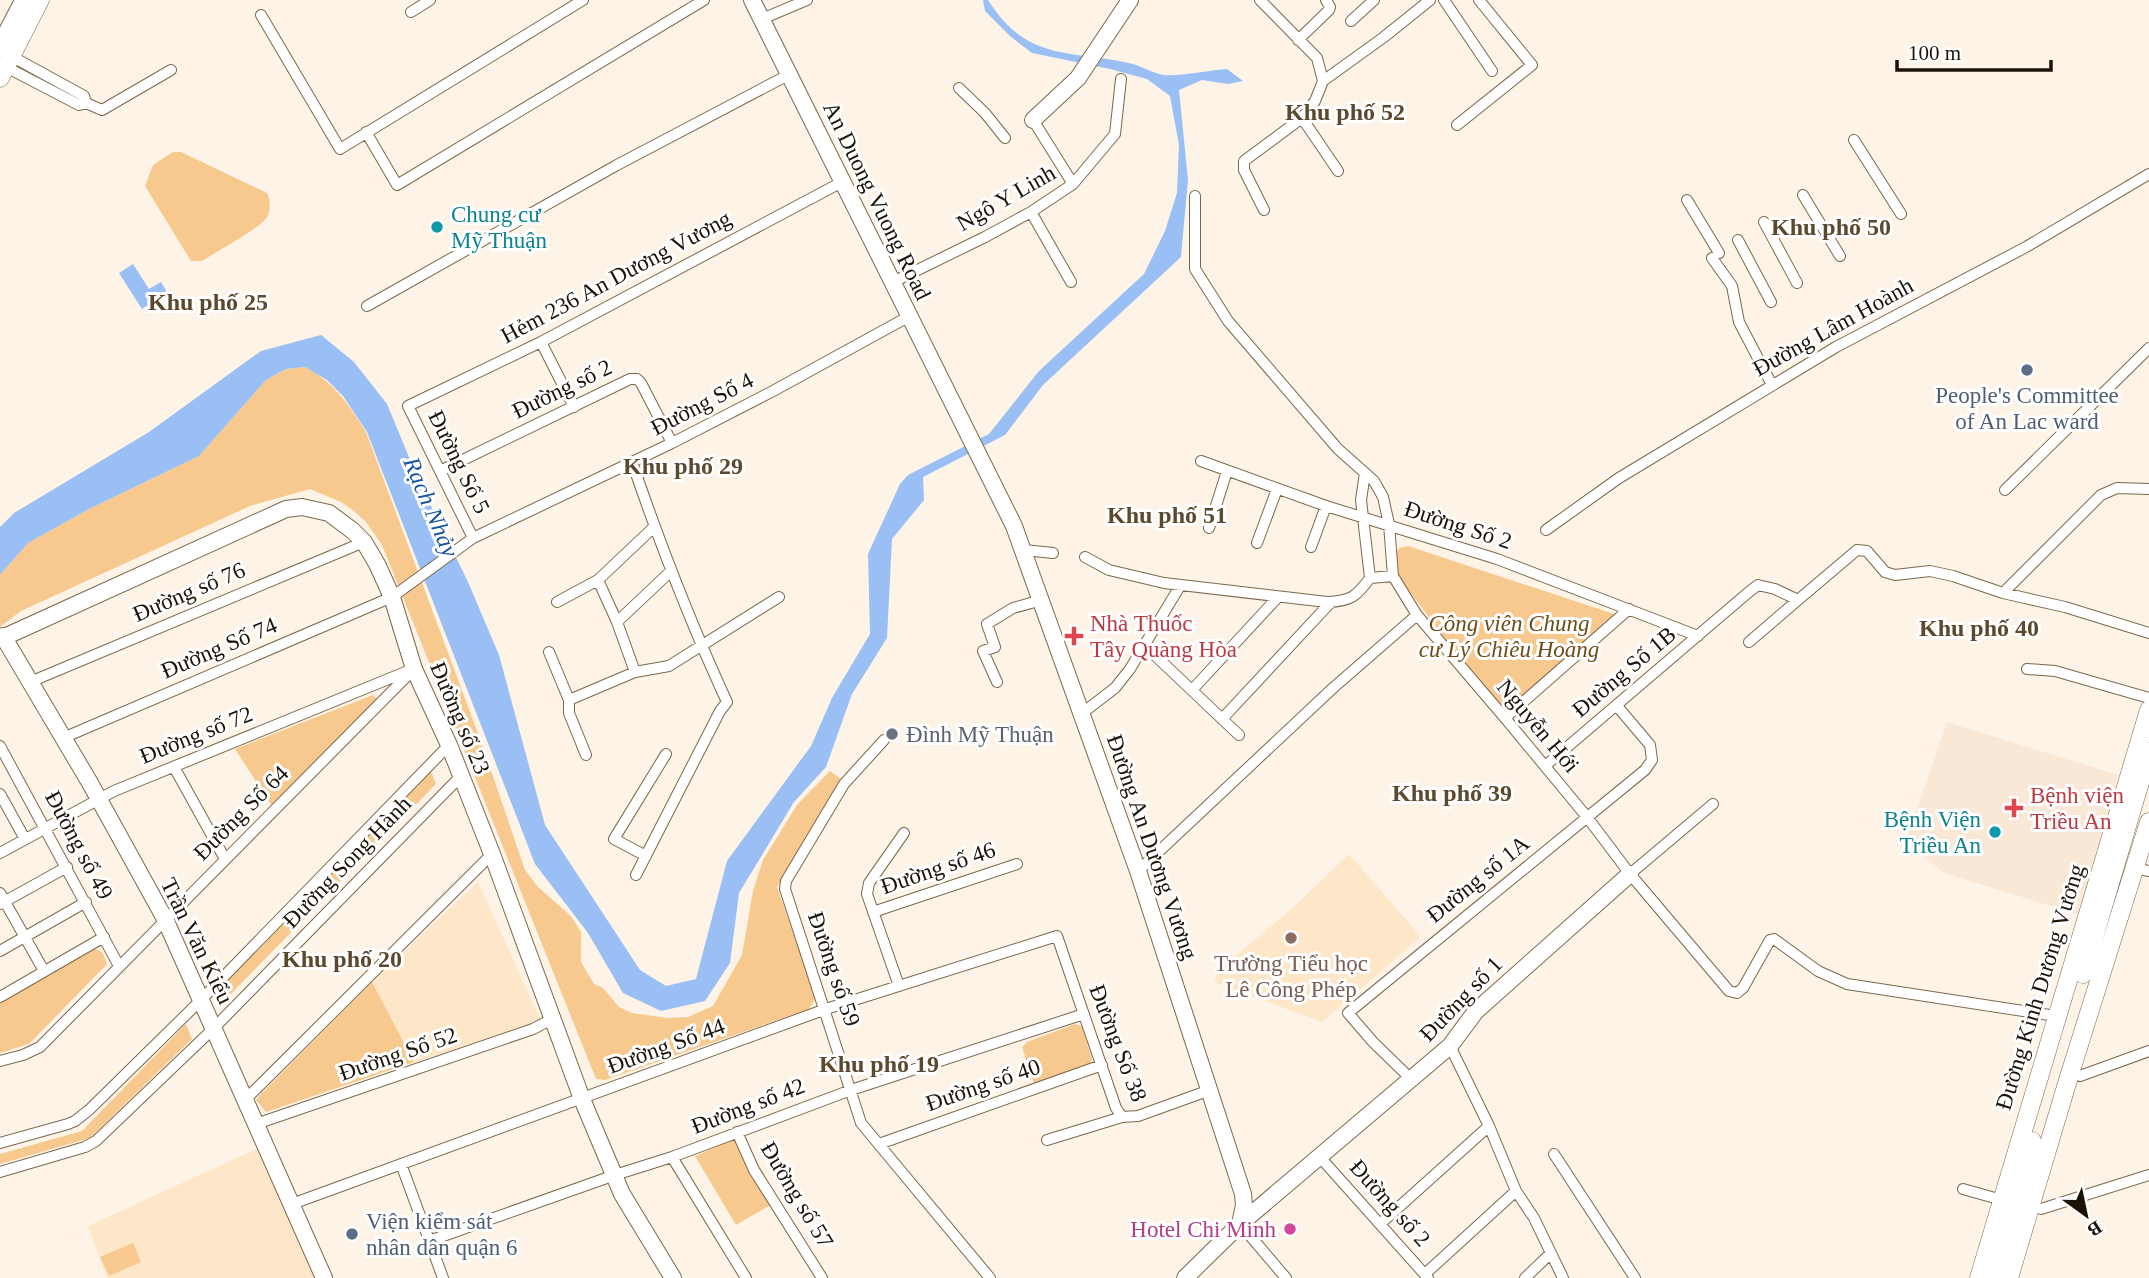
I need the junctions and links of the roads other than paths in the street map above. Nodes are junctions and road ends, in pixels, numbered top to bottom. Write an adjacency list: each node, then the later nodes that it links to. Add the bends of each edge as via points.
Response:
1 (25, 0): 20 (highway)
2 (40, 0): 20 (main road)
3 (430, 0): 15 (street)
4 (583, 0): 30 (street)
5 (704, 0): 30 (street, via 397,185)
6 (752, 0): 17 (street, An Duong Vuong Road)
7 (807, 0): 17 (street)
8 (1130, 0): 28 (street, via 1085,69)
9 (1260, 0): 19 (street)
10 (1326, 0): 19 (street, via 1329,10)
11 (1374, 0): 18 (street)
12 (1430, 0): 25 (street)
13 (1444, 0): 22 (street)
14 (1479, 0): 29 (street, via 1532,65)
15 (411, 12)
16 (261, 15): 30 (street, via 340,149)
17 (762, 19): 23 (street, An Duong Vuong Road)
18 (1351, 20)
19 (1298, 40): 25 (street, via 1317,58)
20 (4, 62): 21 (street, via 79,105 102,110)
21 (171, 70)
22 (1492, 71)
23 (790, 74): 35 (street, An Duong Vuong Road); 50 (street)
24 (1121, 79): 36 (street, Ngô Y Linh, via 1115,134)
25 (1323, 81): 27 (street)
26 (959, 88): 31 (street)
27 (1302, 118): 33 (street); 40 (street, via 1244,161)
28 (1033, 120): 36 (street)
29 (1457, 125)
30 (366, 132)
31 (1005, 138)
32 (1854, 140): 42 (street)
33 (1338, 171)
34 (2149, 174): 54 (street, Đường Lâm Hoành, via 2026,247)
35 (842, 182): 47 (street, An Duong Vuong Road); 52 (street, Hẻm 236 An Dương Vương)
36 (1073, 184): 41 (street, Ngô Y Linh)
37 (1803, 195): 45 (street)
38 (1195, 197): 63 (street, Nguyễn Hới, via 1195,269 1228,321 1338,449)
39 (1686, 200): 54 (street, via 1732,286 1739,322)
40 (1264, 210)
41 (1031, 212): 46 (street); 47 (street, Ngô Y Linh)
42 (1901, 214)
43 (1764, 222): 48 (street)
44 (1738, 240): 49 (street)
45 (1840, 257)
46 (1071, 282)
47 (891, 283): 51 (street, An Duong Vuong Road)
48 (1797, 283)
49 (1771, 302)
50 (367, 306)
51 (908, 317): 57 (street, An Duong Vuong Road); 58 (street, Đường Số 4)
52 (541, 342): 55 (street, Hẻm 236 An Dương Vương); 56 (street)
53 (2149, 348): 66 (street)
54 (1772, 385): 72 (street, Đường Lâm Hoành, via 1619,478)
55 (408, 406): 61 (street, Đường Số 5)
56 (573, 407): 58 (street, Đường số 2, via 637,379); 61 (street, Đường số 2)
57 (962, 422): 77 (street, Đường An Dương Vương)
58 (672, 443): 60 (street, Đường Số 4)
59 (1201, 461): 62 (street, Đường Số 2)
60 (632, 462): 70 (street); 73 (street, Đường Số 4)
61 (440, 471): 73 (street, Đường Số 5)
62 (1227, 471): 64 (street, Đường Số 2); 71 (street)
63 (1365, 473): 68 (street, via 1360,500); 69 (street, Nguyễn Hới, via 1383,497)
64 (1277, 489): 67 (street, Đường Số 2); 75 (street)
65 (2149, 489): 85 (street, via 2118,488 2101,495)
66 (2005, 490)
67 (1326, 506): 68 (street, Đường Số 2); 76 (street)
68 (1363, 517): 69 (street, Đường Số 2); 82 (street)
69 (1389, 524): 81 (street, Nguyễn Hới); 93 (street, Đường Số 2)
70 (654, 527): 80 (street); 83 (street)
71 (1209, 528)
72 (1546, 530)
73 (468, 540): 86 (street, Đường Số 4)
74 (364, 542): 86 (street, Đường số 23); 98 (street, Đường số 23, via 329,513 286,509); 106 (street, Đường số 76)
75 (1257, 543)
76 (1311, 547)
77 (1024, 551): 78 (street); 89 (street, Đường An Dương Vương)
78 (1053, 553)
79 (1085, 557): 84 (street, via 1109,570)
80 (671, 571): 95 (street); 101 (street)
81 (1393, 576): 82 (street); 94 (street, Nguyễn Hới)
82 (1370, 578): 92 (street, via 1357,595)
83 (597, 580): 91 (street); 95 (street)
84 (1180, 586): 88 (street); 100 (street)
85 (2003, 593): 90 (street, via 1930,571 1895,575 1885,572 1867,551 1857,550); 96 (street)
86 (392, 597): 104 (street, Đường số 23); 117 (street, Đường Số 74)
87 (779, 597): 101 (street)
88 (1278, 597): 92 (street); 108 (street)
89 (1042, 600): 107 (street, via 1013,608 986,624 995,647 983,651); 113 (street, Đường An Dương Vương)
90 (1798, 600): 97 (street, Đường Số 1B, via 1758,585); 99 (street)
91 (557, 602)
92 (1331, 602): 115 (street)
93 (1629, 609): 97 (street, Đường Số 2); 114 (street)
94 (1417, 615): 114 (street, Nguyễn Hới); 143 (street)
95 (617, 622): 105 (street)
96 (2149, 633)
97 (1698, 636): 111 (street, Đường Số 1B)
98 (1, 638): 106 (street, Trần Văn Kiểu)
99 (1749, 642)
100 (1144, 645): 108 (street); 113 (street, via 1115,688)
101 (701, 646): 105 (street, via 668,666); 138 (street, via 727,702)
102 (549, 652): 110 (street)
103 (2026, 668): 109 (street, via 2054,671)
104 (414, 669): 119 (street, Đường số 23); 124 (street, Đường số 72); 139 (street, Đường Số 64)
105 (635, 672): 110 (street)
106 (30, 682): 117 (street, Trần Văn Kiểu)
107 (997, 682)
108 (1192, 690): 115 (street)
109 (2149, 698)
110 (569, 700): 123 (street, via 569,713)
111 (1617, 706): 125 (street, Đường Số 1B); 131 (street, Đường số 1A, via 1650,745 1652,760)
112 (2149, 710): 129 (main road, Đường Kinh Dương Vương)
113 (1081, 714): 143 (street, Đường An Dương Vương)
114 (1505, 718): 125 (street, Nguyễn Hới)
115 (1222, 719): 116 (street)
116 (1240, 735)
117 (63, 738): 128 (street, Trần Văn Kiểu)
118 (884, 740): 159 (street, Đường số 59, via 844,784 786,881 787,896)
119 (449, 745): 126 (street, Đường số 23); 158 (street, Đường Song Hành)
120 (0, 746): 133 (street, Đường số 49)
121 (2149, 752): 129 (main road, Đường Kinh Dương Vương)
122 (666, 754): 138 (street, via 614,839)
123 (586, 755)
124 (174, 766): 128 (street, Đường số 72); 139 (street)
125 (1545, 766): 131 (street, Nguyễn Hới)
126 (460, 777): 137 (street, Đường số 23); 163 (street, Đường Song Hành)
127 (0, 794): 135 (street)
128 (98, 799): 133 (street, Đường số 72); 149 (street, Trần Văn Kiểu)
129 (2135, 801): 161 (main road, Đường Kinh Dương Vương); 172 (main road, Đường Kinh Dương Vương)
130 (1713, 804): 144 (street, Đường số 1)
131 (1587, 817): 144 (street, Nguyễn Hới); 169 (street, Đường số 1A, via 1348,1013)
132 (2149, 822): 141 (main road, Đường Kinh Dương Vương)
133 (46, 827): 135 (street, Đường số 72); 142 (street, Đường số 49)
134 (904, 833): 148 (street, via 869,883)
135 (25, 839): 136 (street, Đường số 72)
136 (0, 853)
137 (492, 854): 162 (street, Đường số 23); 174 (street)
138 (646, 856): 145 (street)
139 (225, 859): 149 (street, Đường Số 64)
140 (1017, 864): 148 (street, Đường số 46)
141 (2144, 866): 168 (main road, Đường Kinh Dương Vương)
142 (67, 867): 146 (street); 147 (street, Đường số 49)
143 (1138, 871): 171 (street, Đường An Dương Vương)
144 (1630, 874): 161 (street, Nguyễn Hới, via 1729,991 1737,993 1742,988 1774,939 1818,971 1847,984); 164 (street, Đường số 1, via 1476,1011)
145 (636, 875)
146 (2, 900): 151 (street)
147 (86, 902): 151 (street); 152 (street, Đường số 49)
148 (873, 912): 156 (street)
149 (165, 919): 154 (street, Đường Số 64); 158 (street, Trần Văn Kiểu)
150 (1057, 936): 156 (street, Đường Số 44); 160 (street, Đường Số 38)
151 (25, 937): 153 (street); 155 (street)
152 (104, 937): 154 (street, Đường số 49); 155 (street)
153 (0, 951)
154 (120, 966): 166 (street, Đường Số 64, via 40,1047)
155 (44, 971): 157 (street)
156 (899, 986): 159 (street, Đường Số 44)
157 (0, 997)
158 (201, 1000): 163 (street, Trần Văn Kiểu); 180 (street, Đường Song Hành, via 75,1121)
159 (826, 1009): 170 (street, Đường số 59); 173 (street, Đường Số 44)
160 (1083, 1014): 167 (street, Đường Số 38); 170 (street, Đường số 42)
161 (2056, 1016): 172 (main road, Đường Kinh Dương Vương)
162 (552, 1019): 173 (street, Đường số 23); 176 (street, Đường Số 52, via 533,1030)
163 (214, 1028): 174 (street, Trần Văn Kiểu); 186 (street, Đường Song Hành, via 91,1145)
164 (1450, 1046): 169 (street, Đường số 1); 177 (street)
165 (2149, 1051): 168 (street)
166 (0, 1061)
167 (1101, 1065): 175 (street, Đường Số 38); 181 (street, Đường số 40)
168 (2074, 1078): 192 (main road, Đường Kinh Dương Vương)
169 (1411, 1079): 183 (street, Đường số 1)
170 (851, 1090): 178 (street, Đường số 42); 181 (street, Đường số 59, via 861,1123)
171 (1210, 1090): 175 (street, Đường Số 38, via 1138,1116); 193 (street, Đường An Dương Vương, via 1243,1194)
172 (2039, 1097): 192 (main road, Đường Kinh Dương Vương)
173 (582, 1099): 185 (street, Đường Số 44); 187 (street, Đường số 23)
174 (246, 1100): 176 (street, Trần Văn Kiểu)
175 (1122, 1117): 179 (street)
176 (256, 1124): 191 (street, Trần Văn Kiểu)
177 (1489, 1126): 190 (street); 194 (street)
178 (737, 1132): 184 (street, Đường số 42); 202 (street, Đường số 57, via 754,1170)
179 (1047, 1140)
180 (0, 1143)
181 (879, 1144): 203 (street, Đường số 59)
182 (1554, 1154): 208 (street)
183 (1319, 1156): 193 (street, Đường số 1); 194 (street, Đường số 2)
184 (672, 1157): 187 (street, Đường số 42); 201 (street)
185 (401, 1164): 191 (street, Đường Số 44); 195 (street)
186 (0, 1172)
187 (615, 1175): 195 (street, Đường số 42); 200 (street, Đường số 23)
188 (2149, 1175): 192 (street)
189 (1963, 1189): 192 (street)
190 (1516, 1191): 196 (street); 197 (street)
191 (292, 1204): 198 (street, Trần Văn Kiểu)
192 (2022, 1205): 209 (main road, Đường Kinh Dương Vương); 210 (main road, Đường Kinh Dương Vương); 211 (main road, Đường Kinh Dương Vương); 212 (main road, Đường Kinh Dương Vương)
193 (1240, 1224): 204 (street); 205 (street)
194 (1380, 1224): 197 (street, Đường số 2)
195 (429, 1241): 199 (street)
196 (1551, 1253): 206 (street); 207 (street)
197 (1426, 1276)
198 (324, 1278)
199 (443, 1278)
200 (673, 1278)
201 (746, 1278)
202 (822, 1278)
203 (990, 1278)
204 (1185, 1278)
205 (1286, 1278)
206 (1525, 1278)
207 (1563, 1278)
208 (1635, 1278)
209 (1979, 1278)
210 (1992, 1278)
211 (2009, 1278)
212 (2022, 1278)

